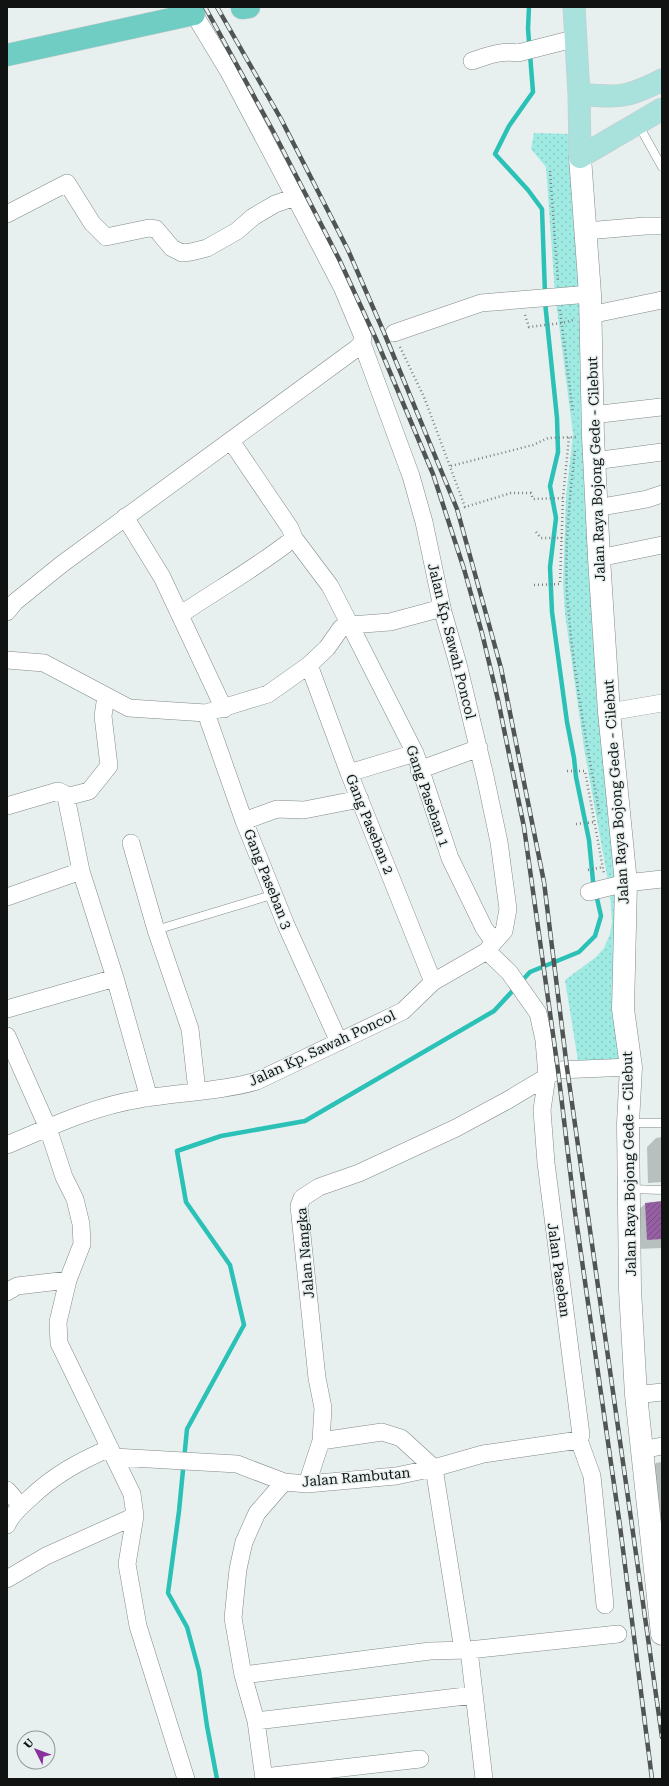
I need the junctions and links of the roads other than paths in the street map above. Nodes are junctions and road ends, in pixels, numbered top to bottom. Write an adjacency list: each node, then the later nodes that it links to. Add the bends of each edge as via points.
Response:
1 (574, 7): 3 (main road, Jalan Raya Bojong Gede - Cilebut)
2 (194, 14): 4 (highway); 13 (street, Jalan Kp. Sawah Poncol, via 229,72)
3 (577, 38): 5 (street, via 518,53 509,51 486,56); 8 (main road, Jalan Raya Bojong Gede - Cilebut)
4 (7, 55)
5 (472, 62)
6 (662, 66): 7 (main road)
7 (654, 84): 8 (main road, via 621,97)
8 (579, 94): 11 (main road, Jalan Raya Bojong Gede - Cilebut)
9 (662, 109): 10 (main road)
10 (647, 121): 11 (main road); 12 (lane)
11 (580, 157): 16 (main road, Jalan Raya Bojong Gede - Cilebut)
12 (662, 167)
13 (295, 197): 14 (street, via 275,204 237,231 207,248 182,253 172,248 156,229 149,228 106,237 92,223 67,183); 20 (street, Jalan Kp. Sawah Poncol, via 342,287 363,337)
14 (7, 214)
15 (662, 226): 16 (street)
16 (586, 231): 18 (main road, Jalan Raya Bojong Gede - Cilebut)
17 (662, 300): 18 (street)
18 (590, 304): 19 (street, via 556,297 481,303); 22 (main road, Jalan Raya Bojong Gede - Cilebut)
19 (394, 333)
20 (362, 343): 23 (street); 32 (street, Jalan Kp. Sawah Poncol, via 411,476 424,522)
21 (661, 407): 22 (street)
22 (583, 414): 25 (main road, Jalan Raya Bojong Gede - Cilebut)
23 (231, 441): 28 (street); 29 (street, Gang Paseban 1, via 290,528)
24 (662, 452): 25 (street)
25 (594, 461): 27 (main road, Jalan Raya Bojong Gede - Cilebut)
26 (662, 494): 27 (street)
27 (596, 508): 31 (main road, Jalan Raya Bojong Gede - Cilebut)
28 (124, 518): 33 (street, via 15,602); 34 (street, via 162,577)
29 (294, 538): 34 (street); 35 (street, Gang Paseban 1, via 330,586)
30 (662, 545): 31 (street)
31 (599, 558): 41 (main road, Jalan Raya Bojong Gede - Cilebut)
32 (442, 608): 35 (street, via 390,622); 43 (street, Jalan Kp. Sawah Poncol)
33 (7, 612)
34 (180, 615): 40 (street)
35 (350, 625): 37 (street, via 341,628 327,648); 44 (street, Gang Paseban 1)
36 (7, 660): 38 (street, via 44,662)
37 (310, 665): 40 (street, via 268,694); 46 (street, Gang Paseban 2)
38 (106, 696): 42 (street, via 128,708); 47 (street, via 103,716 109,766 89,791)
39 (662, 703): 41 (street)
40 (224, 709): 42 (street)
41 (609, 712): 54 (main road, Jalan Raya Bojong Gede - Cilebut)
42 (206, 713): 50 (street, Gang Paseban 3)
43 (478, 748): 45 (street); 58 (street, Jalan Kp. Sawah Poncol, via 499,842 508,910 504,932)
44 (415, 752): 45 (street, Gang Paseban 1); 46 (street)
45 (420, 770): 58 (street, Gang Paseban 1, via 450,858)
46 (349, 773): 48 (street, Gang Paseban 2)
47 (66, 797): 49 (street, via 58,792); 52 (street)
48 (360, 799): 50 (street, via 304,810 277,809); 60 (street, Gang Paseban 2)
49 (7, 806)
50 (244, 821): 55 (street, Gang Paseban 3)
51 (131, 843): 57 (street)
52 (81, 871): 56 (street); 59 (street)
53 (662, 879): 54 (street)
54 (606, 888): 64 (main road, Jalan Raya Bojong Gede - Cilebut)
55 (275, 894): 57 (lane); 63 (street, Gang Paseban 3)
56 (7, 897)
57 (156, 930): 66 (street, via 190,1029)
58 (490, 946): 60 (street, Jalan Kp. Sawah Poncol); 65 (street, Jalan Paseban, via 538,1013)
59 (115, 978): 61 (street); 67 (street)
60 (433, 982): 63 (street, Jalan Kp. Sawah Poncol, via 403,1011)
61 (7, 1009)
62 (7, 1036): 70 (street)
63 (339, 1042): 66 (street, Jalan Kp. Sawah Poncol, via 257,1081 232,1088)
64 (631, 1067): 65 (street, via 567,1068); 68 (main road, Jalan Raya Bojong Gede - Cilebut)
65 (548, 1076): 78 (street, Jalan Paseban, via 542,1110 546,1163 581,1435); 79 (street, Jalan Nangka, via 456,1128 359,1173 319,1187 302,1198 299,1214 317,1378 323,1408)
66 (197, 1091): 67 (street, Jalan Kp. Sawah Poncol)
67 (149, 1098): 70 (street, Jalan Kp. Sawah Poncol, via 87,1112)
68 (628, 1123): 69 (lane); 72 (main road, Jalan Raya Bojong Gede - Cilebut)
69 (662, 1123)
70 (48, 1128): 71 (street, Jalan Kp. Sawah Poncol); 74 (street, via 64,1177 75,1199 81,1224 82,1244)
71 (7, 1145)
72 (628, 1189): 73 (lane); 77 (main road, Jalan Raya Bojong Gede - Cilebut)
73 (662, 1190)
74 (68, 1280): 75 (street, via 17,1286); 81 (street, via 58,1322 59,1343)
75 (7, 1292)
76 (662, 1392): 77 (street)
77 (636, 1395): 80 (main road, Jalan Raya Bojong Gede - Cilebut)
78 (579, 1440): 82 (street, Jalan Rambutan, via 483,1454); 90 (street, Jalan Paseban, via 592,1476)
79 (320, 1441): 82 (street, via 382,1432 401,1438); 84 (street, Jalan Nangka)
80 (652, 1448): 92 (main road, Jalan Raya Bojong Gede - Cilebut)
81 (112, 1453): 83 (street, Jalan Rambutan, via 174,1461 237,1464); 86 (street, via 81,1460 48,1481); 87 (street, via 132,1494)
82 (434, 1468): 84 (street, Jalan Rambutan, via 396,1476); 93 (street)
83 (284, 1482): 84 (street, Jalan Rambutan); 94 (street, via 257,1513 244,1542 233,1618)
84 (307, 1484)
85 (7, 1490): 86 (street)
86 (21, 1506): 88 (street)
87 (135, 1516): 89 (street, via 46,1556); 99 (street, via 127,1564 138,1626)
88 (7, 1525)
89 (7, 1579)
90 (605, 1605)
91 (618, 1634): 93 (street)
92 (662, 1634)
93 (466, 1650): 94 (street, via 430,1651); 95 (street)
94 (243, 1675): 96 (street)
95 (474, 1695): 96 (street); 100 (street)
96 (256, 1721): 98 (street)
97 (420, 1759): 98 (street)
98 (264, 1778)
99 (186, 1779)
100 (484, 1779)

